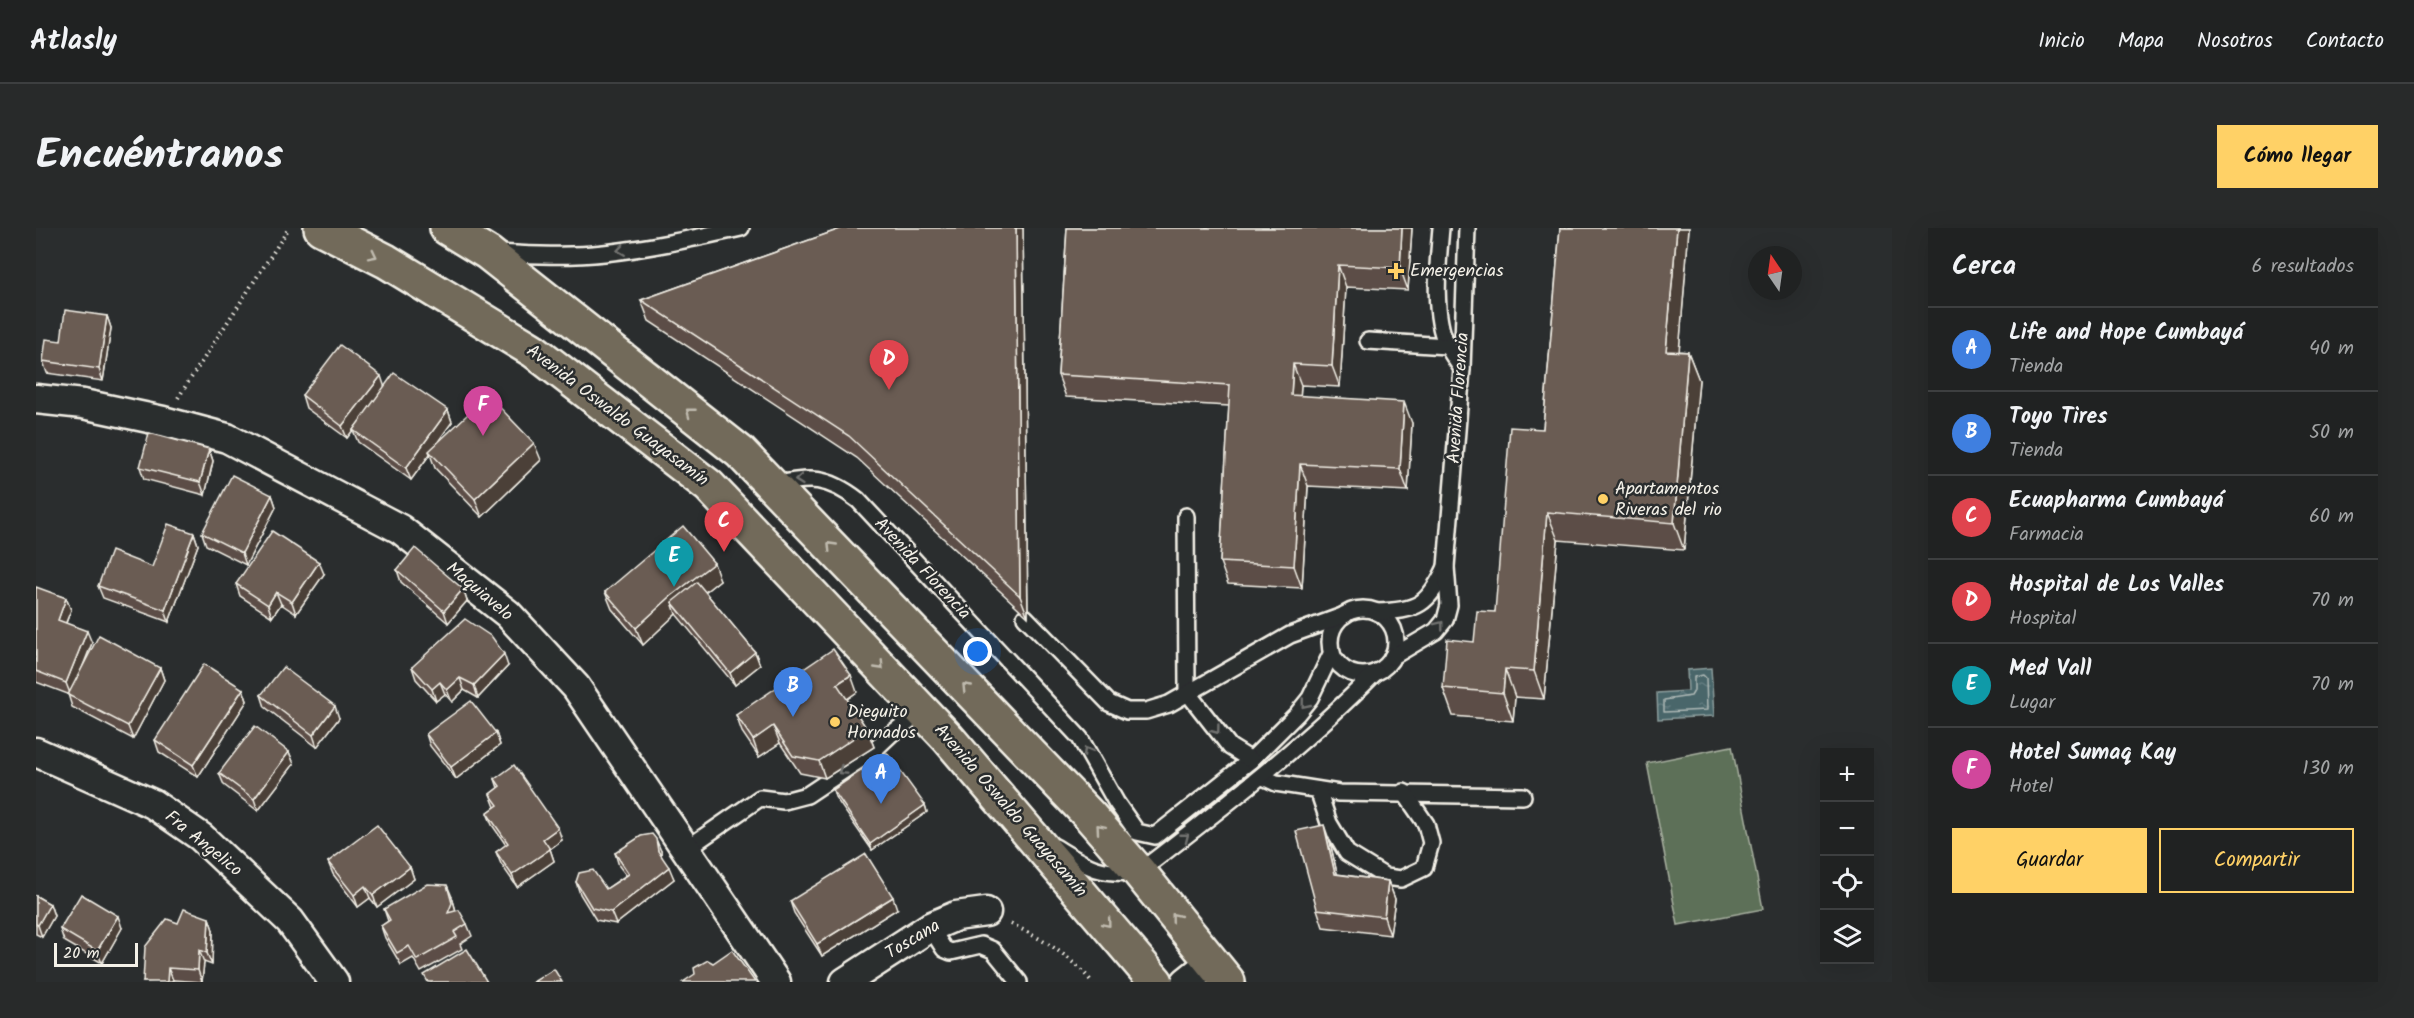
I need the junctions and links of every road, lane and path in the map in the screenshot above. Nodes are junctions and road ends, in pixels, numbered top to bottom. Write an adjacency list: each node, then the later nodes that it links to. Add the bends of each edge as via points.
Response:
1 (289, 228): 12 (path)
2 (321, 228): 23 (main road, Avenida Oswaldo Guayasamín, one-way to 23, via 386,261 534,351 709,486 848,647)
3 (447, 228): 7 (main road)
4 (741, 228): 7 (lane, one-way to 7, via 602,253)
5 (1441, 228): 9 (lane, via 1440,321)
6 (1467, 228): 10 (lane, Avenida Florencia)
7 (489, 253): 13 (main road, one-way to 7, via 732,445)
8 (1368, 341): 9 (lane)
9 (1447, 346): 10 (lane)
10 (1462, 369): 15 (lane, Avenida Florencia)
11 (36, 399): 12 (street, Maquiavelo, via 83,404)
12 (163, 421): 31 (street, Maquiavelo, via 227,438 400,529 508,614 576,687)
13 (772, 485): 25 (lane, Avenida Florencia, one-way to 13, via 1155,836 1137,832 1080,738 858,500 843,488 818,480); 32 (main road, one-way to 13, via 1089,814)
14 (1186, 516): 22 (lane)
15 (1446, 567): 16 (lane, Avenida Florencia, via 1435,590 1415,607 1400,612); 20 (lane, Avenida Florencia, one-way to 15, via 1436,631 1445,620 1449,605)
16 (1376, 612): 17 (lane, Avenida Florencia); 20 (lane, via 1392,626 1396,636)
17 (1346, 615): 19 (lane, Avenida Florencia, via 1332,631); 22 (lane, via 1290,635)
18 (1025, 617): 22 (lane, via 1109,703 1127,711 1146,711)
19 (1332, 652): 21 (lane, via 1345,669 1366,675); 25 (lane, Avenida Florencia, one-way to 25, via 1310,698)
20 (1392, 657): 21 (lane, Avenida Florencia)
21 (1377, 672): 26 (lane, Avenida Florencia)
22 (1187, 693): 25 (lane, one-way to 25, via 1230,747)
23 (922, 711): 30 (main road, Avenida Oswaldo Guayasamín); 31 (lane, one-way to 31, via 873,751 807,795 784,801 760,798)
24 (36, 752): 36 (street, Fra Angelico, via 153,804 201,837 290,921)
25 (1251, 760)
26 (1263, 777): 27 (lane); 32 (lane, Avenida Florencia, one-way to 26)
27 (1318, 790): 28 (lane); 28 (lane, via 1329,823 1347,853 1386,877 1401,879 1424,868 1431,843 1426,824)
28 (1404, 792): 29 (lane)
29 (1523, 795)
30 (1028, 831): 32 (lane, via 1089,868 1114,874); 41 (main road, Avenida Oswaldo Guayasamín, one-way to 41)
31 (686, 849): 37 (street, Maquiavelo)
32 (1139, 872): 35 (main road, one-way to 32)
33 (986, 912): 34 (street, Toscana, via 956,916); 40 (path, via 1037,936 1069,958)
34 (930, 927): 38 (street, Toscana); 39 (lane, via 944,949 951,952 981,945 993,950)
35 (1220, 972): 42 (street)
36 (334, 982)
37 (776, 982)
38 (845, 982)
39 (1019, 982)
40 (1092, 982)
41 (1156, 982)
42 (1186, 982)

